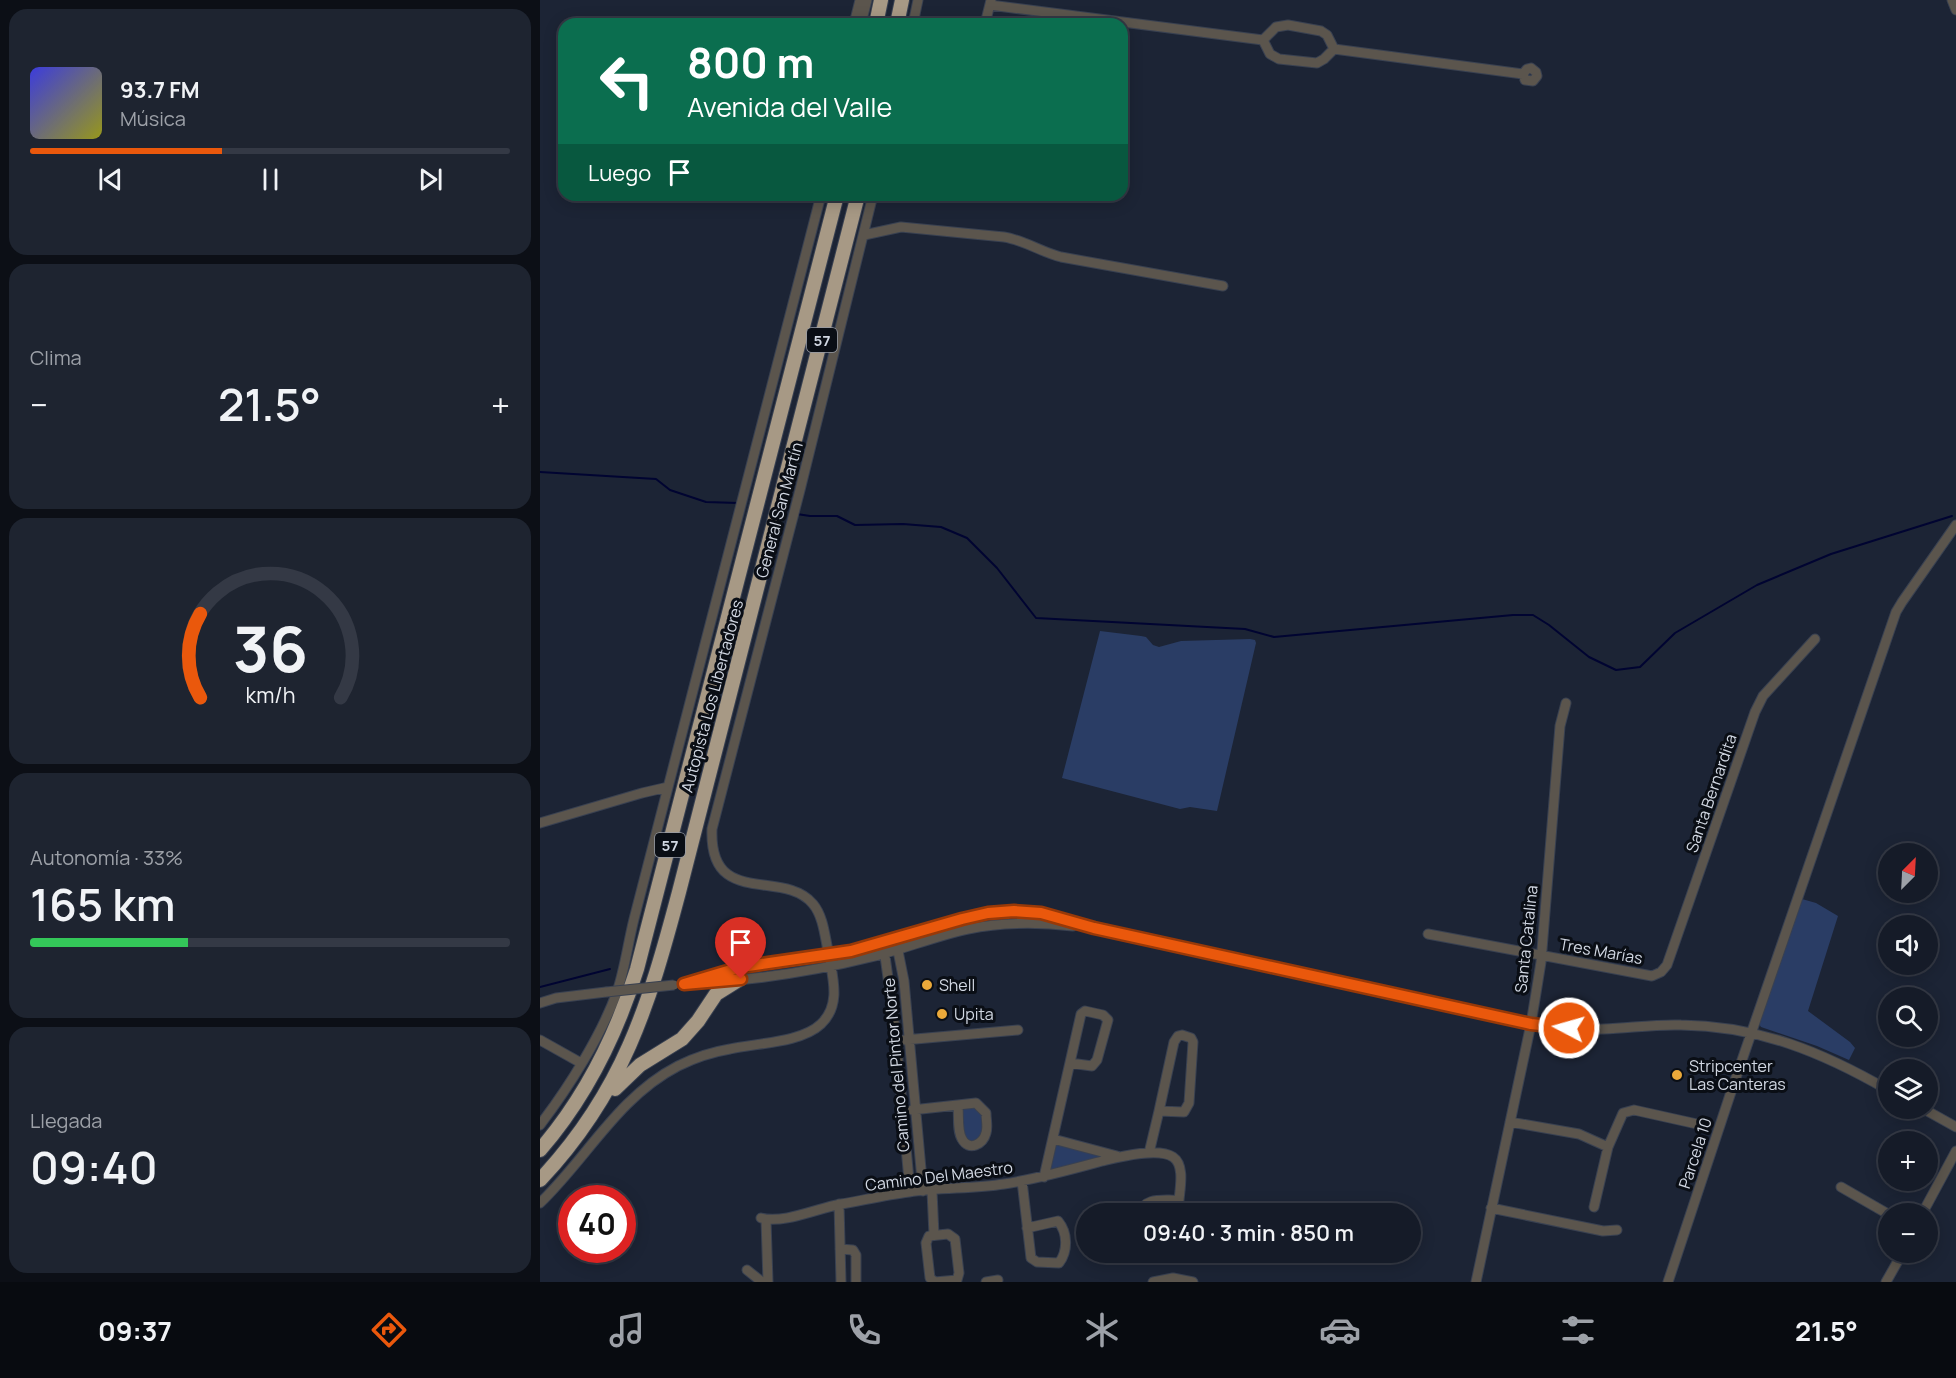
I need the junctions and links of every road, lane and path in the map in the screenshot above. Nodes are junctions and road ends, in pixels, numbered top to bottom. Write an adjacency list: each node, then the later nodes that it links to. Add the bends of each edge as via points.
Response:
1 (860, 0): 9 (street)
2 (867, 0): 10 (street)
3 (881, 0): 11 (highway)
4 (902, 0): 12 (highway)
5 (918, 0): 13 (street)
6 (1952, 0): 8 (street)
7 (990, 2): 14 (street); 15 (street)
8 (1956, 10)
9 (856, 18)
10 (862, 18)
11 (877, 18)
12 (898, 18)
13 (914, 18)
14 (986, 18)
15 (1105, 18)
16 (1128, 21): 17 (street)
17 (1263, 40): 18 (street, via 1276,58 1315,63); 18 (street, via 1276,27 1288,25 1321,31)
18 (1334, 49): 19 (street)
19 (1523, 74)
20 (819, 201): 29 (street)
21 (835, 201): 65 (highway, Autopista Los Libertadores / 57, via 644,944 611,1040 588,1085)
22 (856, 201): 59 (highway, Autopista Los Libertadores / 57, via 654,981 626,1057)
23 (872, 201): 24 (street, General San Martín)
24 (864, 234): 25 (street, via 901,227 1004,237 1061,257); 36 (street, General San Martín, via 715,817 712,844 720,864 736,879 789,889 810,901 820,918)
25 (1223, 286)
26 (1956, 525): 46 (street, Parcela 10, via 1896,612)
27 (1815, 639): 40 (street, Santa Bernardita, via 1763,696 1755,712 1667,965)
28 (1566, 703): 38 (street, Santa Catalina, via 1560,726)
29 (668, 787): 30 (street); 50 (street, via 618,988)
30 (540, 824)
31 (1094, 928): 33 (street, via 1041,913 1001,912 975,915); 35 (street, via 1043,923 994,925); 44 (street)
32 (1428, 934): 38 (street, Tres Marías)
33 (897, 938): 34 (street); 35 (street, Camino del Pintor Norte)
34 (883, 942): 36 (street); 37 (street, Camino del Pintor Norte)
35 (897, 950): 37 (street); 47 (street, Camino del Pintor Norte)
36 (828, 954): 39 (street, General San Martín); 42 (street, via 741,967)
37 (885, 954): 39 (street); 49 (street, Camino del Pintor Norte)
38 (1542, 956): 40 (street, Tres Marías, via 1652,976); 44 (street, Santa Catalina)
39 (831, 967): 41 (street); 76 (street, General San Martín, via 834,1000 820,1025 800,1036 701,1057 663,1076 627,1103)
40 (1661, 972)
41 (741, 979): 42 (street); 59 (highway, via 716,994 682,1039 632,1071)
42 (679, 984): 43 (street, bridge)
43 (540, 1003)
44 (1531, 1024): 46 (street, via 1587,1029 1697,1026); 58 (street, Santa Catalina)
45 (1018, 1030): 47 (street)
46 (1751, 1033): 52 (street, via 1812,1051); 100 (street, Parcela 10)
47 (909, 1039): 49 (street); 54 (street, Camino del Pintor Norte)
48 (540, 1040): 50 (street)
49 (896, 1041): 55 (street, Camino del Pintor Norte)
50 (581, 1063): 61 (street)
51 (1070, 1063): 51 (street, via 1081,1014 1085,1011 1103,1015 1108,1020 1097,1060 1092,1066); 63 (street)
52 (1878, 1084)
53 (958, 1106): 53 (street, via 963,1141 967,1145 979,1144 987,1131 986,1113 976,1103); 54 (street)
54 (916, 1110): 55 (street); 74 (street, Camino del Pintor Norte)
55 (902, 1111): 73 (street, Camino del Pintor Norte)
56 (1159, 1111): 56 (street, via 1184,1112 1189,1103 1193,1046 1187,1035 1178,1036 1174,1042); 67 (street)
57 (1938, 1117): 62 (street)
58 (1510, 1122): 64 (street, via 1579,1134); 82 (street, Santa Catalina)
59 (587, 1123): 70 (highway, Autopista Los Libertadores / 57)
60 (1697, 1124): 64 (street, via 1628,1110 1620,1117)
61 (540, 1125)
62 (1956, 1127)
63 (1053, 1139): 68 (street, Camino Del Maestro); 69 (street)
64 (1608, 1147): 81 (street)
65 (540, 1150)
66 (1956, 1151): 79 (street)
67 (1149, 1153): 68 (street, Camino Del Maestro); 75 (street, Camino Del Maestro, via 1175,1158 1181,1176)
68 (1120, 1156): 69 (street, Camino Del Maestro)
69 (1044, 1177): 71 (street, Camino Del Maestro)
70 (540, 1180)
71 (1023, 1181): 74 (street, Camino Del Maestro); 84 (street)
72 (1841, 1187): 83 (street)
73 (910, 1191): 74 (street, Camino Del Maestro); 80 (street, Camino Del Maestro)
74 (927, 1191): 86 (street, Camino del Pintor Norte)
75 (1179, 1200): 77 (street); 78 (street, Camino Del Maestro)
76 (540, 1203)
77 (1146, 1203)
78 (1179, 1203)
79 (1928, 1203)
80 (838, 1204): 87 (street); 93 (street, Camino Del Maestro, via 778,1220 764,1219)
81 (1594, 1207)
82 (1491, 1208): 85 (street, via 1603,1231); 99 (street, Santa Catalina)
83 (1878, 1208)
84 (1027, 1228): 84 (street, via 1031,1258 1036,1262 1059,1263 1066,1244 1058,1221)
85 (1617, 1230)
86 (934, 1235): 91 (street, via 948,1234 955,1239); 91 (street, Camino del Pintor Norte, via 926,1243 930,1278 935,1282)
87 (840, 1249): 94 (street); 95 (street, via 853,1250 856,1255)
88 (1897, 1263): 101 (street)
89 (747, 1270): 92 (street)
90 (998, 1280): 96 (street)
91 (958, 1281)
92 (762, 1282)
93 (768, 1282)
94 (841, 1282)
95 (856, 1282)
96 (986, 1282)
97 (1154, 1282): 98 (street, via 1173,1278)
98 (1193, 1282)
99 (1476, 1282)
100 (1668, 1282)
101 (1886, 1282)

